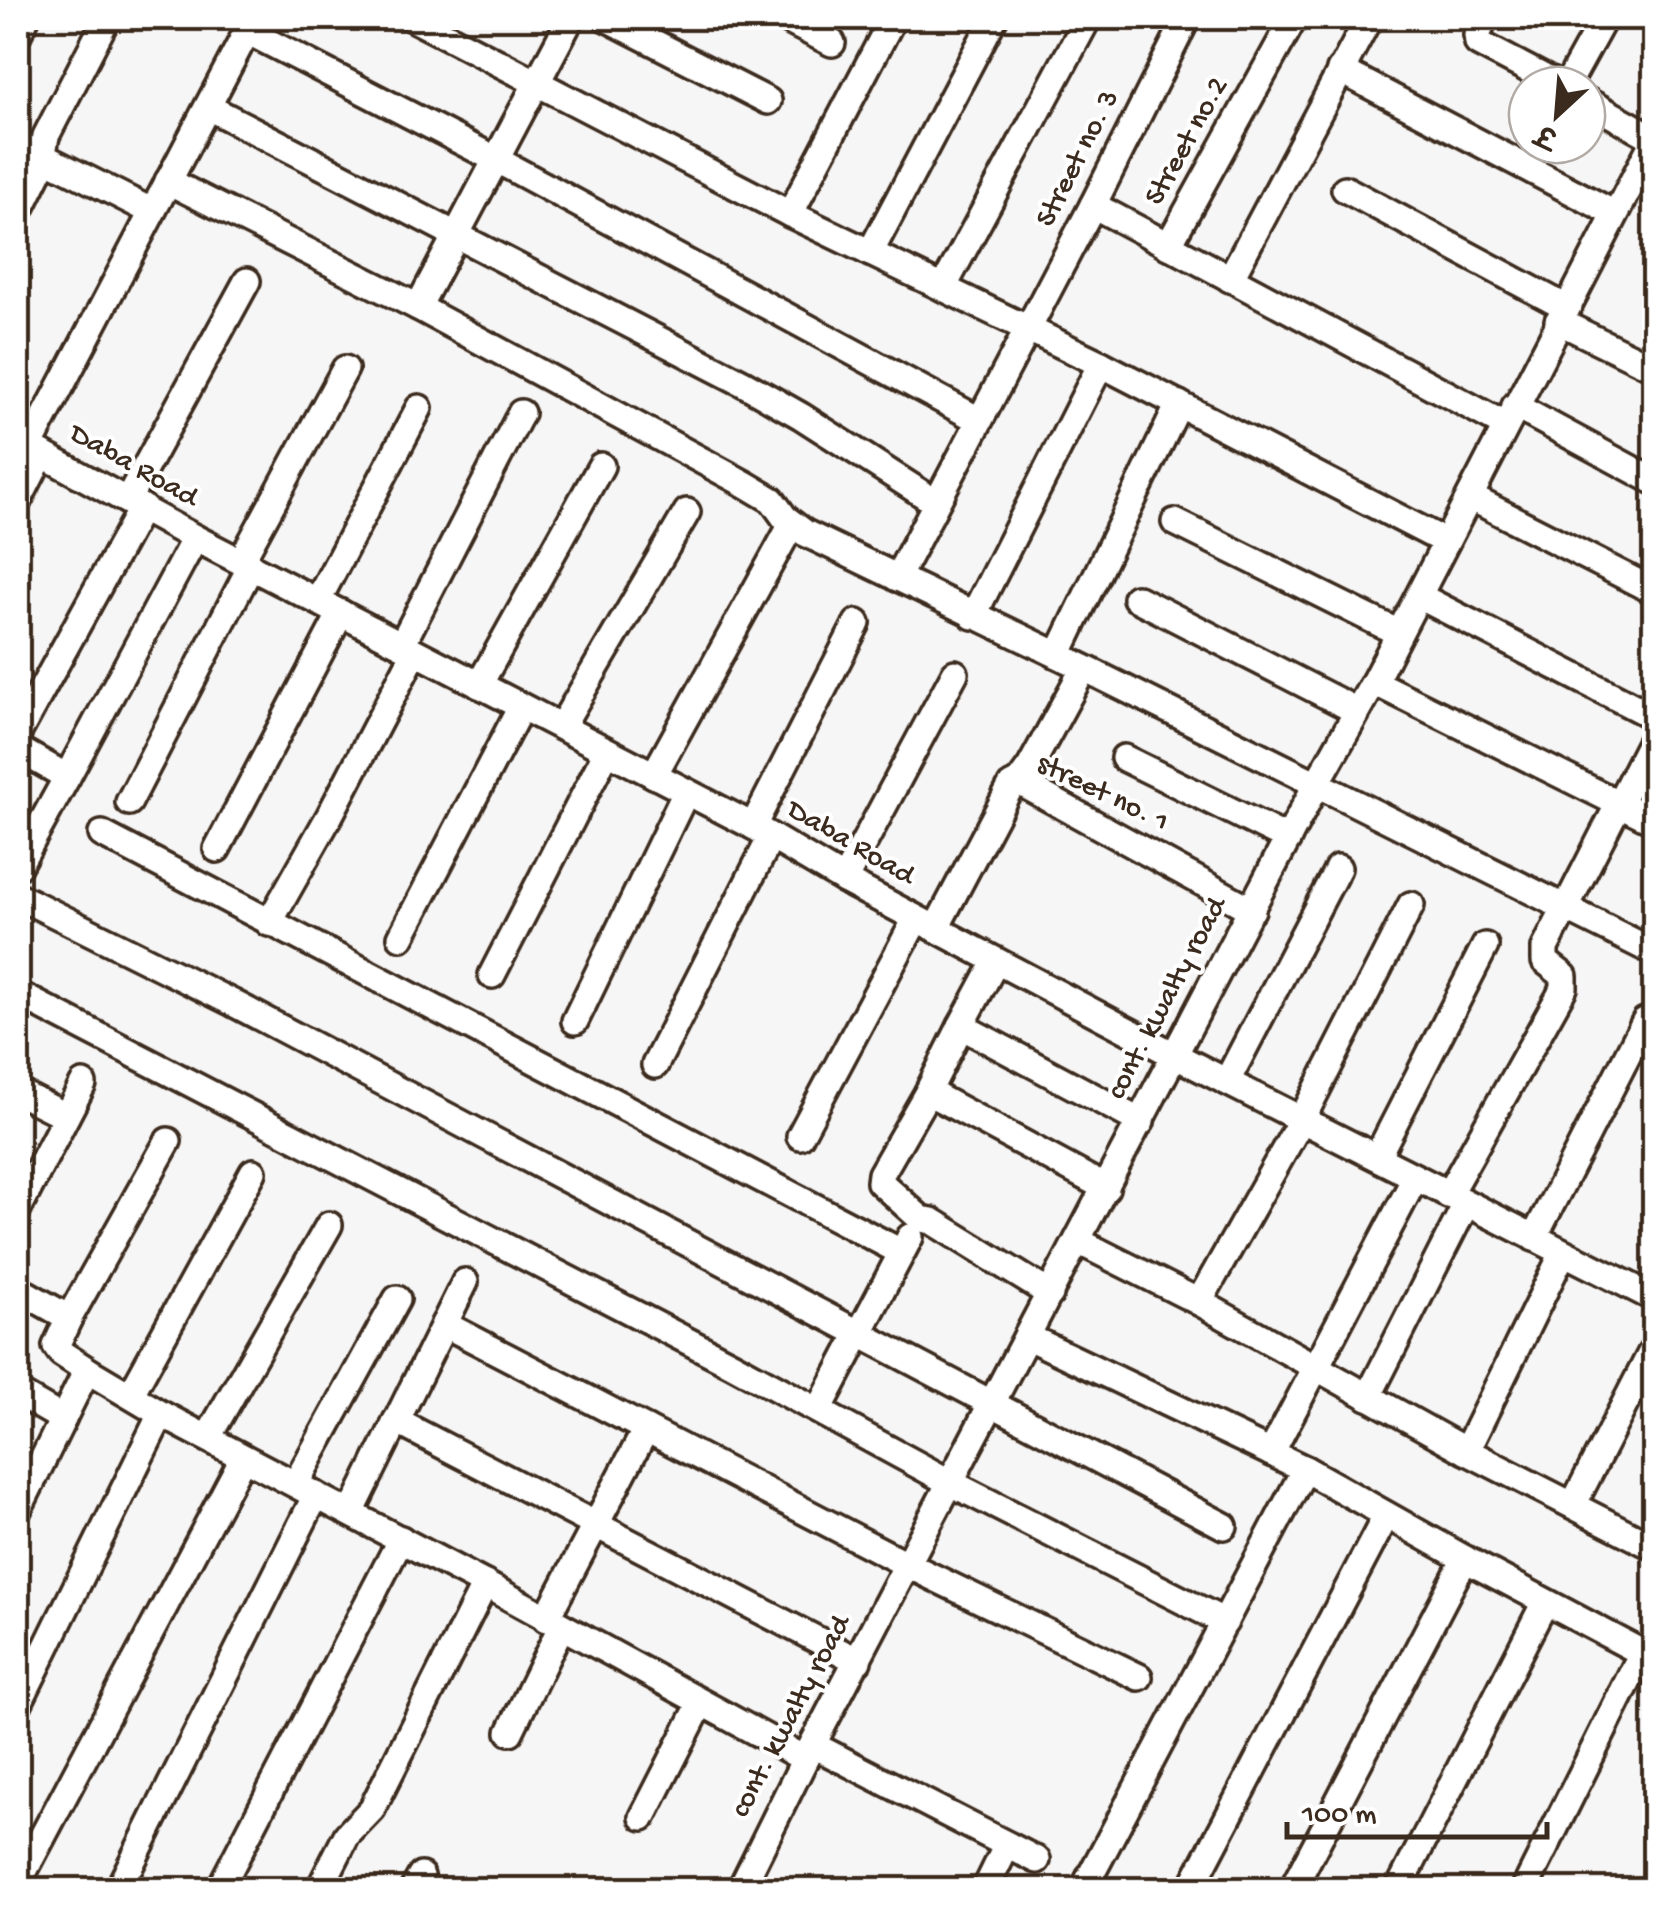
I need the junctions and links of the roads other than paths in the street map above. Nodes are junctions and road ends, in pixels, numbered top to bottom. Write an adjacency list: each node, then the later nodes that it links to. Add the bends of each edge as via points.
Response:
1 (26, 18): 16 (street)
2 (107, 18): 27 (street)
3 (412, 18): 21 (street)
4 (571, 18): 21 (street)
5 (606, 18): 22 (street)
6 (783, 18): 17 (street)
7 (893, 18): 34 (street)
8 (994, 18): 38 (street)
9 (1088, 18): 41 (street)
10 (1187, 18): 31 (street, Street no. 3)
11 (1294, 18): 37 (street, Street no.2)
12 (1369, 18): 20 (street)
13 (1604, 18): 19 (street)
14 (250, 24): 23 (street); 28 (street)
15 (1481, 28): 18 (street, via 1481,45)
16 (18, 34)
17 (832, 43)
18 (1520, 65)
19 (1578, 65)
20 (1340, 70): 35 (street); 39 (street)
21 (537, 83): 28 (street); 34 (street)
22 (768, 101)
23 (208, 106): 29 (street); 36 (street)
24 (1607, 112): 25 (street)
25 (1654, 139): 35 (street, cont. kwalty road)
26 (18, 144): 27 (street)
27 (41, 156): 32 (street); 33 (street)
28 (496, 160): 36 (street); 52 (street)
29 (168, 180): 32 (street); 42 (street)
30 (1345, 188): 43 (street)
31 (1093, 205): 37 (street); 44 (street, Street no. 3)
32 (151, 211): 53 (street)
33 (18, 214)
34 (790, 214): 38 (street)
35 (1615, 214): 43 (street, cont. kwalty road)
36 (456, 237): 42 (street); 58 (street, via 743,383)
37 (1168, 246): 39 (street)
38 (870, 253): 41 (street)
39 (1230, 279): 51 (street)
40 (246, 281): 59 (street)
41 (943, 288): 44 (street)
42 (418, 307): 62 (street, via 764,494)
43 (1562, 314): 46 (street); 51 (street, cont. kwalty road)
44 (1028, 328): 45 (street); 52 (street, Street no. 3)
45 (1101, 364): 48 (street); 71 (street)
46 (1654, 368)
47 (344, 369): 65 (street)
48 (1179, 404): 64 (street); 75 (street)
49 (419, 408): 70 (street)
50 (521, 413): 74 (street)
51 (1510, 415): 55 (street); 56 (street, cont. kwalty road)
52 (979, 420): 58 (street, Street no. 3)
53 (30, 447): 57 (street); 59 (street, Daba Road)
54 (601, 466): 79 (street)
55 (1654, 481)
56 (1470, 496): 64 (street, cont. kwalty road); 67 (street)
57 (18, 502)
58 (935, 502): 66 (street, Street no. 3)
59 (135, 503): 63 (street, Daba Road); 84 (street)
60 (687, 512): 83 (street)
61 (1175, 522): 73 (street)
62 (792, 524): 66 (street); 89 (street)
63 (195, 538): 65 (street, Daba Road); 90 (street)
64 (1446, 542): 68 (street, cont. kwalty road)
65 (246, 563): 70 (street, Daba Road); 94 (street)
66 (897, 578): 71 (street)
67 (1654, 591)
68 (1419, 596): 73 (street, cont. kwalty road); 82 (street)
69 (1136, 598): 81 (street)
70 (330, 607): 74 (street, Daba Road); 100 (street)
71 (974, 616): 75 (street)
72 (857, 622): 97 (street)
73 (1399, 633): 78 (street, cont. kwalty road)
74 (408, 648): 79 (street, Daba Road); 108 (street, via 330,815)
75 (1058, 655): 76 (street)
76 (1084, 668): 91 (street); 92 (street)
77 (955, 673): 103 (street)
78 (1374, 682): 81 (street, cont. kwalty road); 95 (street)
79 (480, 685): 80 (street, Daba Road)
80 (521, 707): 83 (street, Daba Road); 110 (street)
81 (1358, 711): 92 (street, cont. kwalty road)
82 (1654, 717)
83 (561, 727): 87 (street, Daba Road)
84 (18, 734)
85 (1654, 735): 95 (street)
86 (18, 749): 90 (street)
87 (608, 751): 89 (street, Daba Road); 114 (street)
88 (1124, 758): 99 (street)
89 (654, 775): 93 (street, Daba Road)
90 (67, 776): 101 (street)
91 (1019, 782): 107 (street, street no. 1); 109 (street, street no. 1)
92 (1316, 785): 99 (street, cont. kwalty road); 106 (street)
93 (686, 792): 97 (street, Daba Road); 117 (street)
94 (130, 802)
95 (1620, 803): 96 (street); 106 (street)
96 (1654, 821)
97 (762, 831): 103 (street, Daba Road); 120 (street)
98 (102, 834): 108 (street)
99 (1288, 839): 107 (street, cont. kwalty road)
100 (217, 850)
101 (18, 866)
102 (1338, 868): 121 (street)
103 (844, 880): 109 (street, Daba Road)
104 (18, 896): 150 (street)
105 (1411, 905): 126 (street)
106 (1567, 909): 112 (street); 135 (street, via 1543,956 1564,976 1564,988)
107 (1252, 910): 119 (street, cont. kwalty road)
108 (269, 923): 140 (street)
109 (926, 923): 113 (street, Daba Road); 128 (street, street no. 1)
110 (401, 937)
111 (1485, 946): 130 (street)
112 (1654, 952)
113 (996, 961): 118 (street); 119 (street, Daba Road)
114 (492, 975)
115 (18, 994): 159 (street)
116 (1644, 1021): 138 (street)
117 (574, 1022)
118 (961, 1026): 124 (street); 127 (street)
119 (1176, 1056): 121 (street, Daba Road); 127 (street, cont. kwalty road)
120 (654, 1065)
121 (1227, 1081): 126 (street, Daba Road)
122 (84, 1084): 125 (street)
123 (18, 1092): 125 (street)
124 (928, 1092): 133 (street); 136 (street, via 880,1178)
125 (66, 1116): 134 (street)
126 (1302, 1119): 130 (street, Daba Road); 147 (street)
127 (1140, 1122): 133 (street, cont. kwalty road)
128 (800, 1136)
129 (168, 1141): 148 (street)
130 (1378, 1156): 132 (street, Daba Road)
131 (253, 1172): 156 (street)
132 (1415, 1178): 135 (street, Daba Road); 153 (street)
133 (1106, 1188): 139 (street, cont. kwalty road)
134 (20, 1199)
135 (1457, 1199): 138 (street, Daba Road); 157 (street)
136 (921, 1219): 140 (street); 144 (street)
137 (329, 1226): 164 (street)
138 (1534, 1238): 141 (street, Daba Road)
139 (1078, 1241): 144 (street, cont. kwalty road); 147 (street)
140 (902, 1252): 150 (street)
141 (1563, 1253): 145 (street, Daba Road); 165 (street)
142 (465, 1282): 149 (street)
143 (18, 1289): 148 (street)
144 (1050, 1294): 151 (street, cont. kwalty road)
145 (1654, 1298)
146 (397, 1299): 170 (street)
147 (1199, 1302): 153 (street)
148 (69, 1318): 154 (street, via 56,1346)
149 (444, 1324): 162 (street); 163 (street)
150 (858, 1332): 158 (street); 159 (street)
151 (1028, 1338): 158 (street, cont. kwalty road); 166 (street)
152 (1654, 1348): 171 (street)
153 (1315, 1368): 157 (street); 166 (street)
154 (87, 1370): 156 (street); 161 (street)
155 (18, 1392): 161 (street)
156 (131, 1394): 160 (street)
157 (1368, 1398): 165 (street)
158 (992, 1403): 169 (street, cont. kwalty road); 176 (street)
159 (819, 1410): 169 (street)
160 (161, 1414): 164 (street); 189 (street)
161 (63, 1418): 172 (street)
162 (396, 1421): 173 (street); 175 (street)
163 (646, 1429): 175 (street); 180 (street)
164 (208, 1438): 167 (street)
165 (1466, 1451): 171 (street)
166 (1272, 1454): 168 (street)
167 (243, 1458): 170 (street); 195 (street)
168 (1305, 1469): 174 (street); 183 (street)
169 (951, 1483): 180 (street, cont. kwalty road); 183 (street)
170 (306, 1488): 173 (street); 197 (street)
171 (1573, 1505): 178 (street)
172 (18, 1510)
173 (352, 1513): 177 (street)
174 (1386, 1516): 179 (street); 203 (street)
175 (594, 1524): 184 (street); 186 (street)
176 (1224, 1526)
177 (402, 1539): 181 (street); 198 (street)
178 (1654, 1547)
179 (1464, 1560): 182 (street); 204 (street)
180 (908, 1566): 186 (street, cont. kwalty road); 187 (street)
181 (485, 1584): 184 (street); 199 (street, via 372,1809 347,1834)
182 (1545, 1602): 185 (street); 196 (street)
183 (1225, 1622): 202 (street)
184 (553, 1623): 188 (street); 190 (street)
185 (1648, 1656): 205 (street)
186 (858, 1661): 191 (street, cont. kwalty road)
187 (1139, 1677)
188 (701, 1703): 191 (street); 192 (street)
189 (18, 1705)
190 (510, 1732)
191 (809, 1752): 193 (street); 200 (street, cont. kwalty road)
192 (644, 1816)
193 (1007, 1845): 194 (street); 201 (street)
194 (1036, 1860)
195 (18, 1884)
196 (1408, 1886)
197 (118, 1890)
198 (219, 1890)
199 (319, 1890)
200 (740, 1890)
201 (985, 1890)
202 (1083, 1890)
203 (1190, 1890)
204 (1292, 1890)
205 (1524, 1890)

